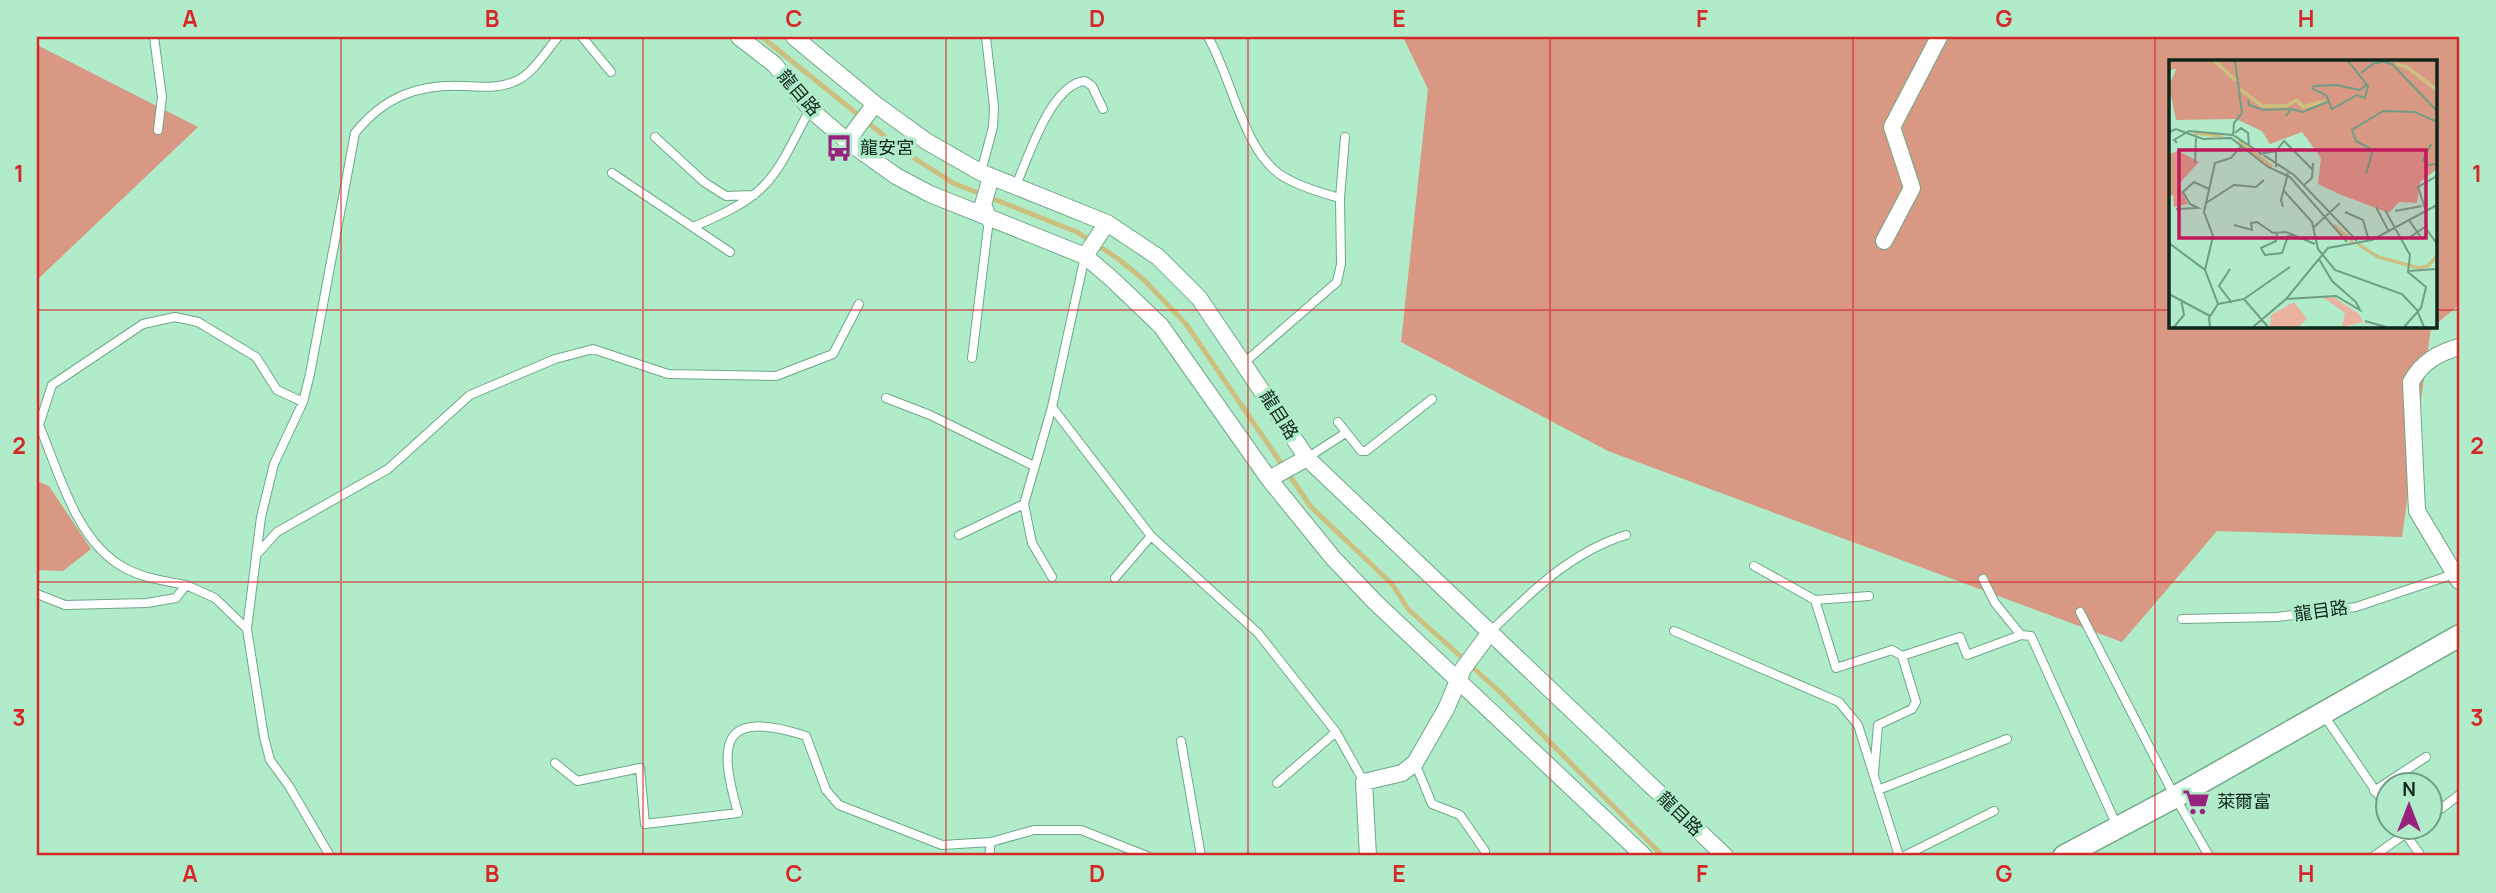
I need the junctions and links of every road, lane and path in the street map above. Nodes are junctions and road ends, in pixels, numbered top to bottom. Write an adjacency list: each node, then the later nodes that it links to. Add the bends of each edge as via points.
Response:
1 (154, 37): 13 (lane, via 162,97)
2 (558, 37): 34 (lane, via 521,79 500,88 434,85 397,97 372,112 355,133)
3 (582, 37): 9 (lane)
4 (738, 37): 11 (street, 龍目路, via 774,64)
5 (986, 37): 18 (lane, via 994,107)
6 (1208, 37): 21 (lane, via 1251,141 1269,166 1284,177)
7 (1939, 37): 25 (street, via 1892,127 1912,188)
8 (799, 38): 10 (street, 龍目路)
9 (611, 72)
10 (872, 107): 15 (street); 18 (street, 龍目路)
11 (810, 109): 15 (street, 龍目路); 20 (lane, via 774,178)
12 (1103, 109): 19 (lane, via 1092,86 1085,81 1072,83 1057,97)
13 (158, 130)
14 (655, 137): 20 (lane, via 726,196)
15 (849, 137): 22 (street, 龍目路, via 908,182)
16 (1345, 137): 21 (lane)
17 (612, 173): 24 (lane)
18 (987, 178): 19 (street, 龍目路); 22 (street)
19 (1016, 185): 23 (street, 龍目路)
20 (757, 195): 24 (lane)
21 (1340, 198): 31 (lane, via 1337,282)
22 (986, 212): 27 (street, 龍目路); 30 (lane)
23 (1104, 227): 27 (street); 31 (street, 龍目路, via 1158,257 1199,298)
24 (693, 228): 26 (lane)
25 (1884, 241)
26 (730, 252)
27 (1087, 253): 35 (lane); 40 (street, 龍目路, via 1161,326)
28 (859, 304): 45 (lane, via 833,354 776,376 668,374 593,349 555,359 470,395 388,469 277,532)
29 (2459, 347): 48 (street, via 2437,354 2411,382 2417,511)
30 (972, 358)
31 (1245, 362): 38 (street, 龍目路)
32 (886, 398): 39 (lane)
33 (1432, 399): 37 (lane, via 1366,451)
34 (303, 402): 45 (lane, via 274,464); 51 (lane, via 277,390 256,357 198,321 175,317 144,324 52,385 39,425 79,520 103,553 124,568)
35 (1052, 407): 39 (lane); 44 (lane)
36 (1338, 422): 37 (lane)
37 (1344, 433): 38 (lane)
38 (1302, 461): 40 (street); 60 (street, 龍目路)
39 (1034, 467): 41 (lane)
40 (1271, 477): 63 (street, 龍目路, via 1333,558 1375,603)
41 (1024, 504): 42 (lane); 47 (lane, via 1032,543)
42 (959, 535)
43 (1626, 535): 60 (lane, via 1604,542 1544,580)
44 (1150, 536): 49 (lane); 65 (lane, via 1258,633)
45 (258, 553): 57 (lane)
46 (1754, 566): 54 (lane)
47 (1052, 577)
48 (2457, 577): 56 (lane, 龍目路, via 2356,607 2277,617)
49 (1115, 578)
50 (1983, 579): 59 (lane, via 1995,603)
51 (186, 585): 52 (lane, via 176,598 146,603 65,606); 57 (lane, via 215,598)
52 (37, 594)
53 (1869, 596): 54 (lane)
54 (1815, 600): 62 (lane, via 1836,668 1892,650)
55 (2080, 612): 78 (lane)
56 (2182, 619)
57 (247, 629): 86 (lane, via 271,760)
58 (1674, 631): 72 (lane, via 1839,702 1858,725)
59 (2021, 635): 62 (lane, via 1967,655 1960,637); 81 (lane, via 2031,636)
60 (1486, 636): 63 (street); 92 (street, 龍目路)
61 (2459, 636): 64 (street)
62 (1902, 656): 72 (lane, via 1916,702 1912,709 1878,725)
63 (1461, 675): 70 (street); 91 (street, 龍目路)
64 (2322, 712): 76 (lane); 78 (street)
65 (1336, 732): 73 (lane); 74 (lane)
66 (2007, 739): 75 (lane)
67 (1181, 741): 89 (lane)
68 (2426, 757): 71 (lane)
69 (555, 763): 84 (lane, via 576,781 640,768 645,824 738,813 729,782 728,740 736,730 747,727 784,729 806,736 826,790 839,805 942,845)
70 (1415, 763): 73 (street, via 1402,773); 85 (lane, via 1432,804 1460,815)
71 (2406, 770)
72 (1874, 776): 75 (lane)
73 (1364, 782): 90 (street)
74 (1277, 783)
75 (1878, 790): 93 (lane)
76 (2374, 791)
77 (2459, 795): 79 (lane)
78 (2175, 797): 81 (street); 96 (lane)
79 (2444, 806)
80 (1994, 811): 94 (lane)
81 (2118, 828): 95 (street)
82 (2392, 840): 97 (lane)
83 (2410, 840): 98 (lane)
84 (991, 842): 87 (lane); 88 (lane, via 1034,830 1081,830)
85 (1485, 851)
86 (330, 856)
87 (989, 856)
88 (1145, 856)
89 (1201, 856)
90 (1368, 856)
91 (1644, 856)
92 (1725, 856)
93 (1899, 856)
94 (1904, 856)
95 (2064, 856)
96 (2209, 856)
97 (2374, 856)
98 (2421, 856)

